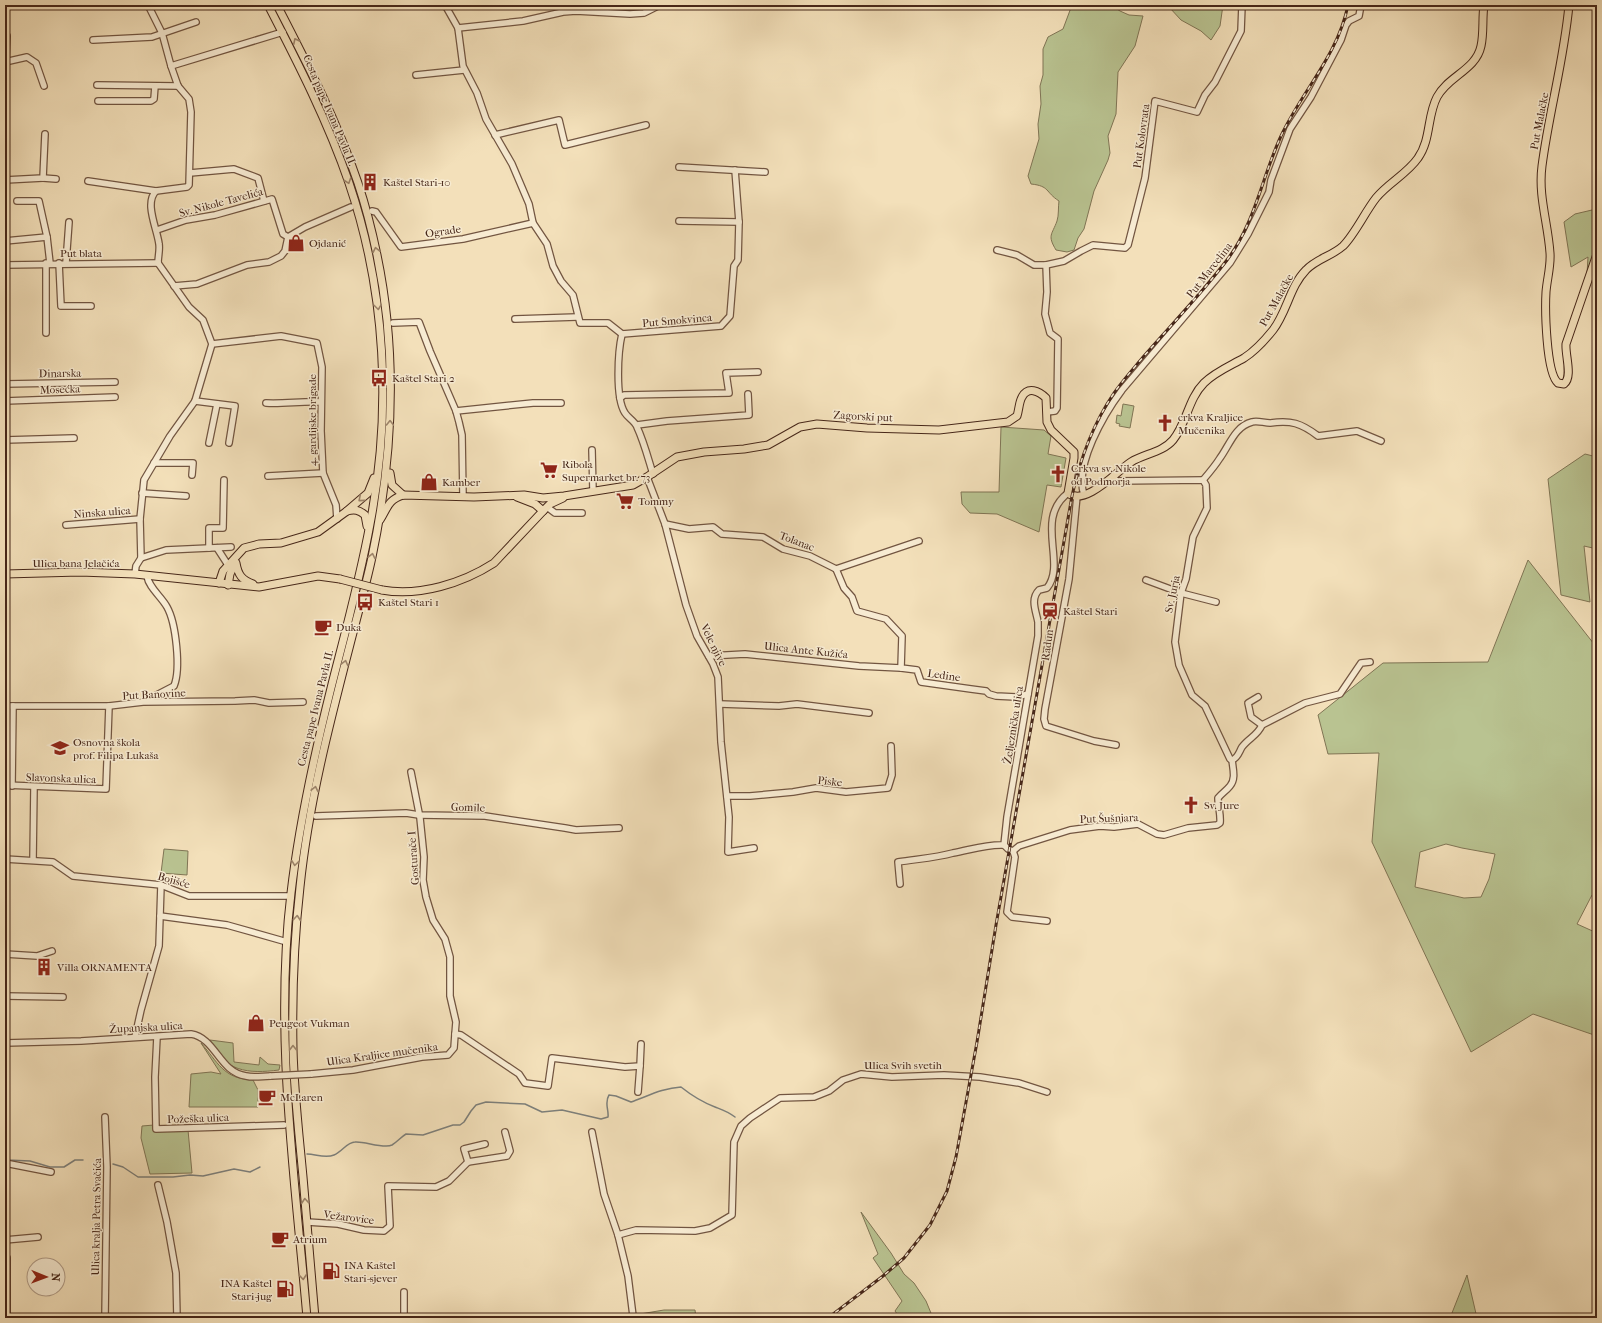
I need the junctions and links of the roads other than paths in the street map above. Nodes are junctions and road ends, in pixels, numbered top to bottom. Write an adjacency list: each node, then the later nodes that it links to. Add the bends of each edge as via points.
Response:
1 (148, 5): 13 (street)
2 (268, 5): 12 (main road, Cesta pape Ivana Pavla II.)
3 (277, 5): 87 (main road, Cesta pape Ivana Pavla II., one-way to 3, via 390,342 370,220 332,115)
4 (445, 5): 11 (street)
5 (660, 5): 11 (street, via 644,13 563,12 523,21)
6 (1242, 5): 56 (street, Put Kolovrata, via 1241,31 1215,82 1196,112 1155,100 1145,178 1126,248 1093,245 1064,262)
7 (1361, 5): 104 (street, Put Marcelina, via 1359,16 1346,25 1326,70 1290,129 1269,192 1230,263 1111,405 1083,466)
8 (1484, 5): 93 (main road, Put Malačke, via 1478,55 1438,96 1428,134 1418,157 1376,198 1344,245 1306,269 1275,328 1264,341 1245,357 1214,374 1202,384 1173,440 1130,463)
9 (1569, 5): 50 (main road, Put Malačke, via 1540,188 1550,254 1546,294 1547,340 1552,376 1558,384 1564,384 1568,379 1566,344)
10 (196, 22): 13 (street)
11 (458, 28): 18 (street)
12 (282, 32): 17 (street); 86 (main road, Cesta pape Ivana Pavla II., one-way to 86, via 336,148 356,206 370,261 379,318 382,360 383,417)
13 (162, 33): 15 (street, via 152,37); 17 (street)
14 (5, 36): 16 (street)
15 (93, 40)
16 (6, 62): 21 (street, via 28,57 36,63)
17 (170, 66): 23 (street)
18 (464, 70): 19 (street); 27 (street, via 477,92 486,119)
19 (416, 75)
20 (97, 85): 22 (street)
21 (44, 86)
22 (155, 86): 23 (street); 24 (street, via 154,99 151,101)
23 (178, 86): 31 (street, via 189,99 192,112)
24 (98, 101)
25 (646, 125): 27 (street, via 565,145 559,120)
26 (45, 134): 32 (street)
27 (495, 135): 44 (street, via 512,164)
28 (679, 167): 29 (street)
29 (735, 170): 30 (street); 43 (street, Put Smokvinca)
30 (765, 172)
31 (190, 173): 36 (street, via 187,187); 38 (street, via 234,169 258,178)
32 (43, 178): 33 (street); 34 (street)
33 (56, 179)
34 (5, 180)
35 (88, 181): 36 (street)
36 (156, 191): 45 (street, via 153,194 151,208)
37 (17, 201): 46 (street, via 39,201)
38 (264, 201): 45 (street, Sv. Nikole Tavelića, via 215,215 186,220); 47 (street, Sv. Nikole Tavelića, via 272,198 283,234)
39 (351, 207): 47 (street)
40 (372, 211): 44 (street, Ograde, via 376,212 401,246 463,239)
41 (679, 221): 43 (street)
42 (69, 222): 53 (street)
43 (739, 222): 63 (street, Put Smokvinca, via 738,260 734,266 730,316 721,326)
44 (534, 223): 59 (street, via 547,244 553,266 561,281 573,295)
45 (157, 230): 54 (street)
46 (48, 237): 48 (street); 51 (street)
47 (288, 237): 57 (street, via 285,251 269,262 247,265 197,284)
48 (5, 241)
49 (997, 250): 56 (street, Put Kolovrata, via 1017,255 1034,265)
50 (1597, 254)
51 (48, 263): 52 (street, Put blata); 55 (street, Put blata); 62 (street)
52 (59, 263): 53 (street, Put blata); 58 (street, via 61,306)
53 (66, 263): 54 (street, Put blata)
54 (158, 263): 57 (street)
55 (5, 265)
56 (1046, 265): 78 (street, via 1048,292 1045,314 1050,333 1058,339 1057,408 1055,411)
57 (174, 286): 64 (street, via 203,320)
58 (91, 306)
59 (577, 317): 60 (street); 63 (street, via 580,324 608,323)
60 (515, 319)
61 (393, 323): 77 (street, via 419,322)
62 (46, 333)
63 (622, 334): 70 (street)
64 (212, 344): 72 (street); 73 (street, 4. gardijske brigade, via 281,336 317,343 322,367)
65 (758, 372): 70 (street, via 726,373 729,393 624,395)
66 (115, 382): 67 (street, Dinarska)
67 (5, 384)
68 (748, 394): 79 (street, via 749,415)
69 (115, 397): 71 (street, Mosećka)
70 (620, 398): 79 (street, via 625,413)
71 (5, 401)
72 (195, 401): 76 (street); 88 (street)
73 (321, 402): 74 (street); 89 (street, 4. gardijske brigade)
74 (266, 403)
75 (561, 403): 77 (street, via 533,403)
76 (217, 404): 83 (street); 84 (street, via 235,406)
77 (456, 411): 101 (street, via 462,435)
78 (1047, 412): 92 (main road, Zagorski put, via 1046,398 1037,390 1030,390 1021,398 1017,416 1008,422 938,430 817,424 800,427 768,445 677,457); 98 (main road, Zagorski put, via 1047,422 1051,430 1074,452)
79 (637, 425): 92 (street)
80 (74, 438): 81 (street)
81 (5, 440)
82 (1380, 441): 95 (street, via 1357,431 1318,436 1306,427 1286,421 1252,421 1242,426)
83 (209, 443)
84 (229, 443)
85 (592, 450): 96 (street)
86 (380, 457): 107 (main road, one-way to 107, via 370,489); 115 (main road, Cesta pape Ivana Pavla II.)
87 (388, 462): 99 (main road, via 392,485); 111 (main road, Cesta pape Ivana Pavla II.)
88 (154, 463): 90 (street, via 193,463); 97 (street, via 144,480)
89 (323, 473): 91 (street); 109 (street, 4. gardijske brigade, via 336,505)
90 (192, 475)
91 (268, 476)
92 (650, 476): 96 (main road, Zagorski put, via 633,485); 112 (street, Vele njive)
93 (1112, 478): 95 (street, via 1117,481); 104 (main road, Put Malačke)
94 (224, 480): 117 (street, via 223,528 209,528)
95 (1203, 480): 131 (street, Sv. Jurja, via 1206,485 1207,508 1193,537)
96 (593, 491): 103 (main road, Zagorski put)
97 (142, 493): 100 (street); 110 (street)
98 (1068, 493): 104 (main road, via 1072,496); 136 (street, Željeznička ulica, via 1059,501 1053,519 1054,563 1051,581 1047,588 1039,590 1035,597 1038,636)
99 (403, 495): 101 (main road, Zagorski put); 111 (main road, via 390,501)
100 (186, 496)
101 (463, 496): 102 (main road, Zagorski put)
102 (512, 496): 105 (main road, Zagorski put); 106 (main road)
103 (564, 496): 105 (main road, Zagorski put); 106 (main road)
104 (1081, 496): 146 (street, Radun, via 1044,719 1046,726)
105 (543, 498): 106 (main road)
106 (547, 508): 108 (street, via 555,514); 130 (main road, bridge, via 494,563 466,579 424,590 396,592 318,576)
107 (347, 511): 109 (main road); 115 (main road, via 357,510 365,515)
108 (582, 513)
109 (337, 518): 119 (main road, via 310,535 281,543 249,546)
110 (140, 519): 113 (street, Ninska ulica); 120 (street)
111 (380, 520): 190 (main road, Cesta pape Ivana Pavla II., one-way to 111, via 293,1050 293,983 300,884 307,832 323,752)
112 (665, 524): 123 (street, Tolanac, via 689,529 712,528 722,534 762,537 783,549 810,556); 133 (street, Vele njive, via 686,605 697,636)
113 (66, 525)
114 (918, 541): 123 (street)
115 (366, 546): 164 (main road, Cesta pape Ivana Pavla II., one-way to 164, via 310,778)
116 (230, 547): 118 (street)
117 (209, 548): 118 (street); 120 (street, via 166,550)
118 (217, 548): 122 (street)
119 (238, 553): 121 (main road); 122 (main road)
120 (141, 558): 125 (street, Ulica bana Jelačića)
121 (236, 563): 129 (main road); 130 (main road, via 239,575 245,581)
122 (228, 565): 128 (main road)
123 (836, 569): 135 (street, via 857,611 886,619 902,636)
124 (5, 574): 125 (main road, Ulica bana Jelačića)
125 (135, 574): 126 (main road)
126 (147, 576): 128 (main road); 138 (street, via 148,582 168,609 177,653 177,679 174,686)
127 (1146, 580): 131 (street)
128 (219, 583): 129 (main road)
129 (228, 585): 130 (main road)
130 (259, 587)
131 (1181, 593): 132 (street); 148 (street, Sv. Jurja, via 1174,642 1179,665 1192,695 1205,706)
132 (1216, 602)
133 (708, 656): 135 (street, Ulica Ante Kužića, via 745,654); 140 (street, Vele njive, via 718,677)
134 (1370, 662): 145 (street, via 1361,663 1340,694 1305,703)
135 (901, 668): 136 (street, Ledine, via 917,670 921,682 971,689 996,696 1016,697)
136 (1028, 694): 157 (street, Željeznička ulica)
137 (1258, 697): 145 (street, via 1248,703 1251,717)
138 (143, 702): 139 (street, Put Banovine); 143 (street, Put Banovine)
139 (303, 702)
140 (720, 704): 144 (street, via 797,704); 153 (street, Vele njive)
141 (5, 706): 142 (street, Put Banovine)
142 (13, 706): 143 (street, Put Banovine); 151 (street)
143 (109, 706): 152 (street, Slavonska ulica, via 106,789)
144 (869, 714)
145 (1262, 725): 148 (street, via 1259,733 1252,737 1236,759)
146 (1116, 745)
147 (890, 746): 153 (street, Piske, via 892,775 888,788 846,792 816,788 750,796)
148 (1232, 760): 159 (street, Put Šušnjara, via 1233,781 1218,798 1220,823 1217,825 1188,828 1164,835 1138,824 1100,826 1070,830 1019,846)
149 (411, 772): 154 (street, Gosturače I)
150 (5, 785): 151 (street, Slavonska ulica)
151 (12, 786): 152 (street, Slavonska ulica)
152 (34, 787): 161 (street)
153 (727, 796): 158 (street, Vele njive, via 728,852)
154 (419, 815): 155 (street, Gomile, via 406,813); 156 (street, Gomile, via 485,816 576,830); 172 (street, Gosturače I, via 424,857 422,880 433,920 445,939 450,957 450,996 456,1022)
155 (316, 816)
156 (620, 828)
157 (1004, 845): 159 (street); 162 (street, via 994,844 953,854 898,862)
158 (754, 848)
159 (1013, 851): 166 (street, via 1015,857 1007,912 1012,916)
160 (5, 859): 161 (street, Bojišće)
161 (34, 860): 163 (street, Bojišće, via 53,862 73,876)
162 (900, 884)
163 (161, 885): 164 (street, Bojišće, via 189,896); 165 (street)
164 (290, 896): 167 (main road, Cesta pape Ivana Pavla II.)
165 (160, 916): 167 (street, via 227,925); 173 (street, via 159,946)
166 (1047, 921)
167 (287, 942): 199 (main road, Cesta pape Ivana Pavla II., one-way to 199, via 285,1060)
168 (52, 951): 169 (street, via 38,956)
169 (5, 954)
170 (5, 996): 171 (street)
171 (63, 997)
172 (455, 1034): 177 (street, via 461,1035 519,1074 525,1083 548,1086 552,1058 624,1067); 178 (street, Ulica Kraljice mučenika, bridge, via 454,1048 448,1055 422,1057 353,1070)
173 (135, 1037): 174 (street, Županjska ulica); 175 (street, Županjska ulica)
174 (157, 1037): 178 (street, Županjska ulica, via 198,1035 207,1041 219,1059 234,1072 246,1076); 182 (street, Požeška ulica, via 156,1129)
175 (5, 1043)
176 (641, 1044): 177 (street)
177 (640, 1066): 179 (street)
178 (271, 1076)
179 (638, 1092)
180 (1047, 1092): 191 (street, Ulica Svih svetih, via 1019,1083 980,1077 892,1077 861,1074 843,1080 829,1091 814,1097 780,1098 741,1126 734,1142 732,1214 710,1228 696,1231 636,1230)
181 (105, 1117): 197 (street, Ulica kralja Petra Svačića)
182 (284, 1125)
183 (505, 1132): 186 (street, via 510,1151 507,1156)
184 (592, 1132): 191 (street, via 604,1194)
185 (485, 1144): 186 (street, via 464,1149)
186 (468, 1162): 190 (street, Vežarovice, via 449,1180 436,1187 388,1186 390,1226 384,1231)
187 (5, 1163): 188 (street)
188 (51, 1172)
189 (158, 1185): 198 (street, via 176,1273)
190 (307, 1222): 200 (main road, Cesta pape Ivana Pavla II.)
191 (618, 1235): 202 (street, via 628,1276 633,1316)
192 (38, 1237): 193 (street)
193 (5, 1240)
194 (7, 1258): 196 (street)
195 (404, 1292): 201 (street)
196 (7, 1318)
197 (105, 1318)
198 (177, 1318)
199 (307, 1318)
200 (315, 1318)
201 (404, 1318)
202 (624, 1318)

